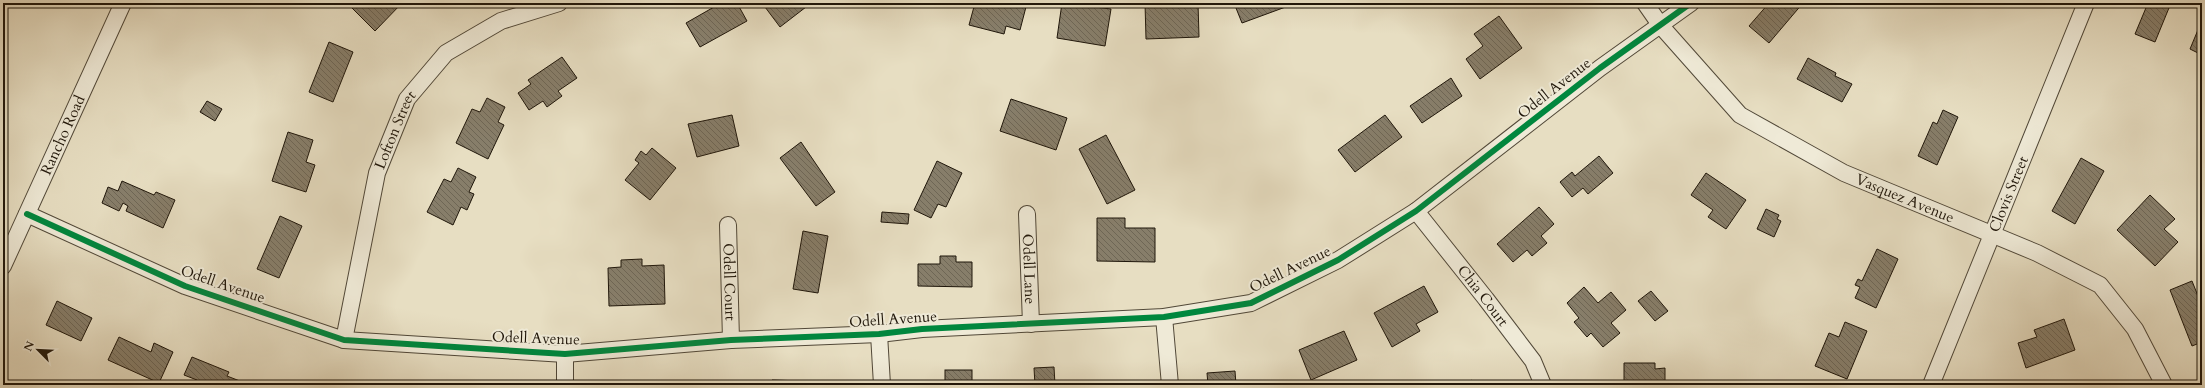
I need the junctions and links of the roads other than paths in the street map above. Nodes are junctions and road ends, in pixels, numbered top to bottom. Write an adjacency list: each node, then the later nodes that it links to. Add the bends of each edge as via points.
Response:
1 (123, 3): 8 (street, Rancho Road)
2 (559, 3): 16 (street, Lofton Street, via 501,21 446,53 407,99 377,173)
3 (1645, 3): 6 (street, Vasquez Avenue)
4 (1692, 3): 6 (street, Odell Avenue)
5 (2086, 3): 11 (street, Clovis Street)
6 (1661, 26): 7 (street, Odell Avenue, via 1600,68); 11 (street, Vasquez Avenue, via 1740,115 1844,173)
7 (1416, 212): 13 (street, Odell Avenue, via 1338,260 1251,303); 22 (street, Chia Court, via 1533,361)
8 (27, 214): 12 (street, Rancho Road); 16 (street, Odell Avenue, via 185,286)
9 (1027, 214): 14 (street, Odell Lane)
10 (728, 225): 17 (street, Odell Court)
11 (1993, 235): 23 (street, Clovis Street); 24 (street, Vasquez Avenue, via 2037,253 2100,285 2135,329)
12 (3, 266)
13 (1164, 317): 14 (street, Odell Avenue); 21 (street)
14 (1031, 324): 15 (street, Odell Avenue, via 922,329)
15 (879, 334): 17 (street, Odell Avenue); 20 (street)
16 (344, 340): 18 (street, Odell Avenue)
17 (731, 340): 18 (street, Odell Avenue)
18 (565, 354): 19 (street)
19 (565, 385)
20 (882, 385)
21 (1170, 385)
22 (1543, 385)
23 (1931, 385)
24 (2164, 385)

